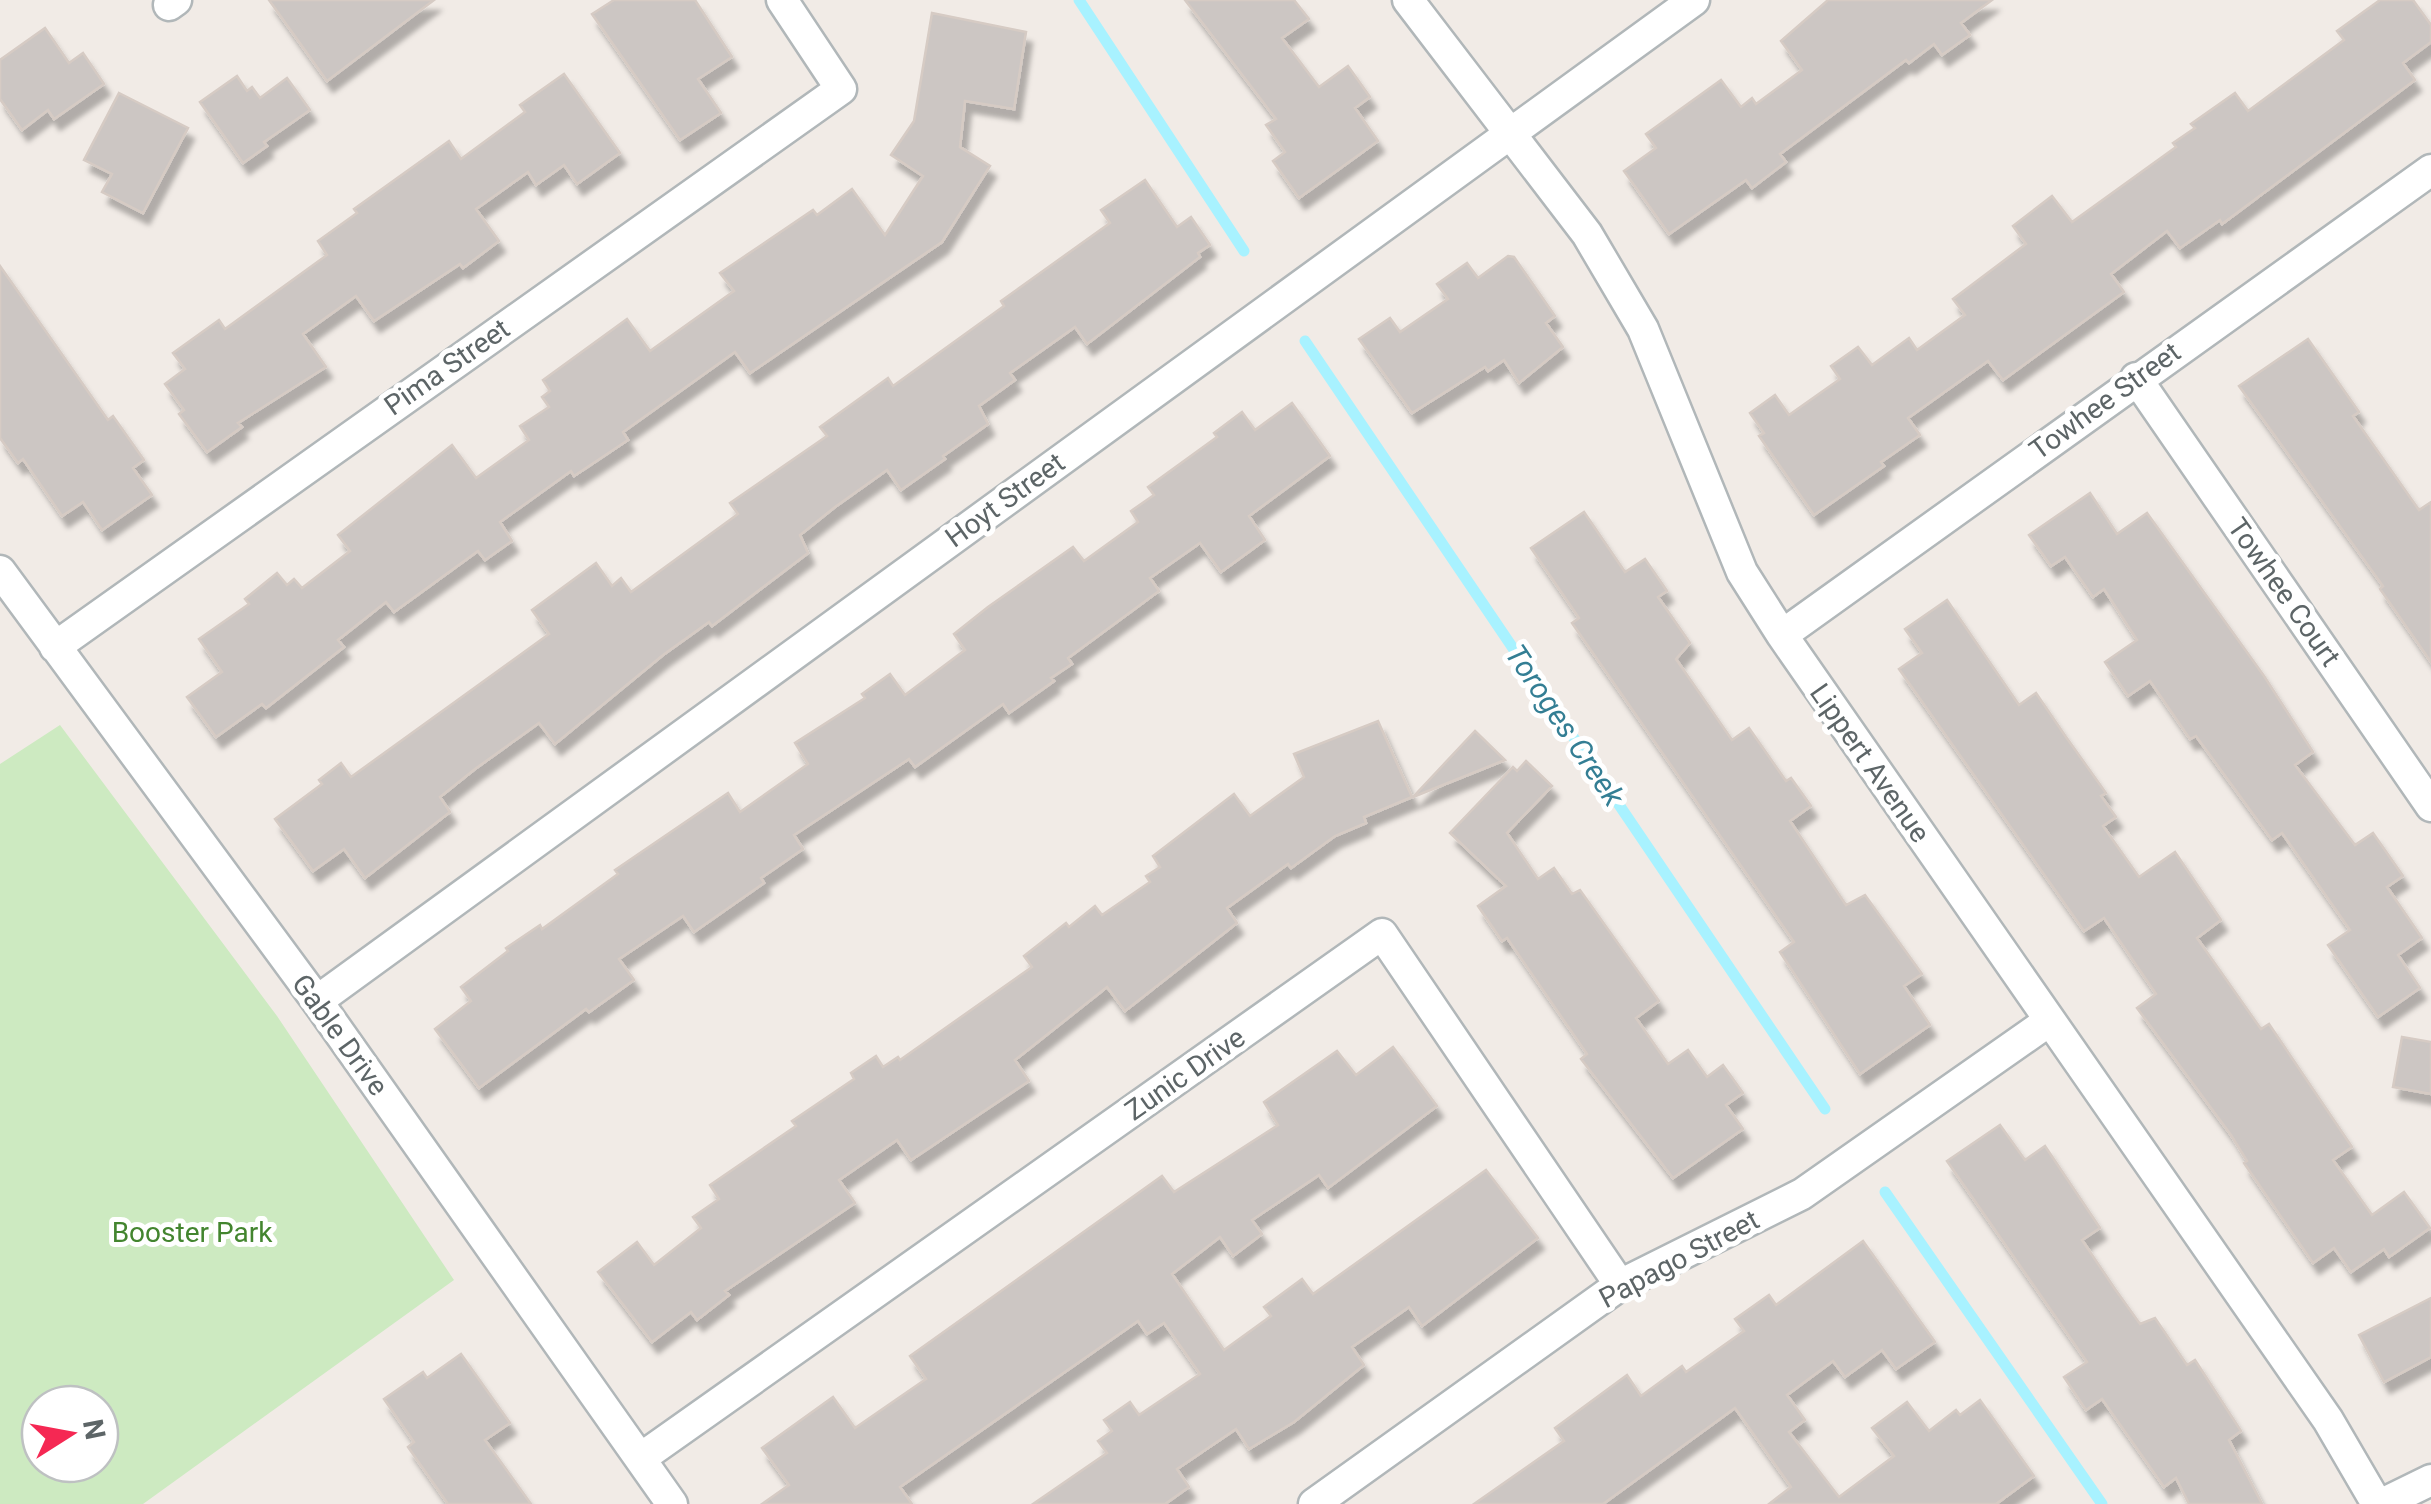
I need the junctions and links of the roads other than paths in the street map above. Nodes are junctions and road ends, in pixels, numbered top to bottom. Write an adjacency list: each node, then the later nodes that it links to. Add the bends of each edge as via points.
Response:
1 (782, 0): 9 (street, Pima Street, via 842,90)
2 (1408, 0): 4 (street, Lippert Avenue)
3 (1694, 0): 4 (street, Hoyt Street)
4 (1512, 131): 8 (street, Lippert Avenue, via 1587,234 1643,329 1742,572); 11 (street, Hoyt Street)
5 (2431, 170): 6 (street, Towhee Street)
6 (2136, 378): 8 (street, Towhee Street); 10 (street, Towhee Court)
7 (0, 571): 9 (street, Gable Drive)
8 (1782, 636): 12 (street, Lippert Avenue)
9 (55, 646): 11 (street, Gable Drive)
10 (2431, 806)
11 (317, 1001): 14 (street, Gable Drive)
12 (2049, 1021): 13 (street, Papago Street, via 1802,1194); 18 (street, Lippert Avenue, via 2328,1420)
13 (1620, 1285): 14 (street, Zunic Drive, via 1382,934); 17 (street, Papago Street)
14 (641, 1458): 16 (street, Gable Drive)
15 (2431, 1480): 18 (street)
16 (672, 1504)
17 (1314, 1504)
18 (2379, 1504)

